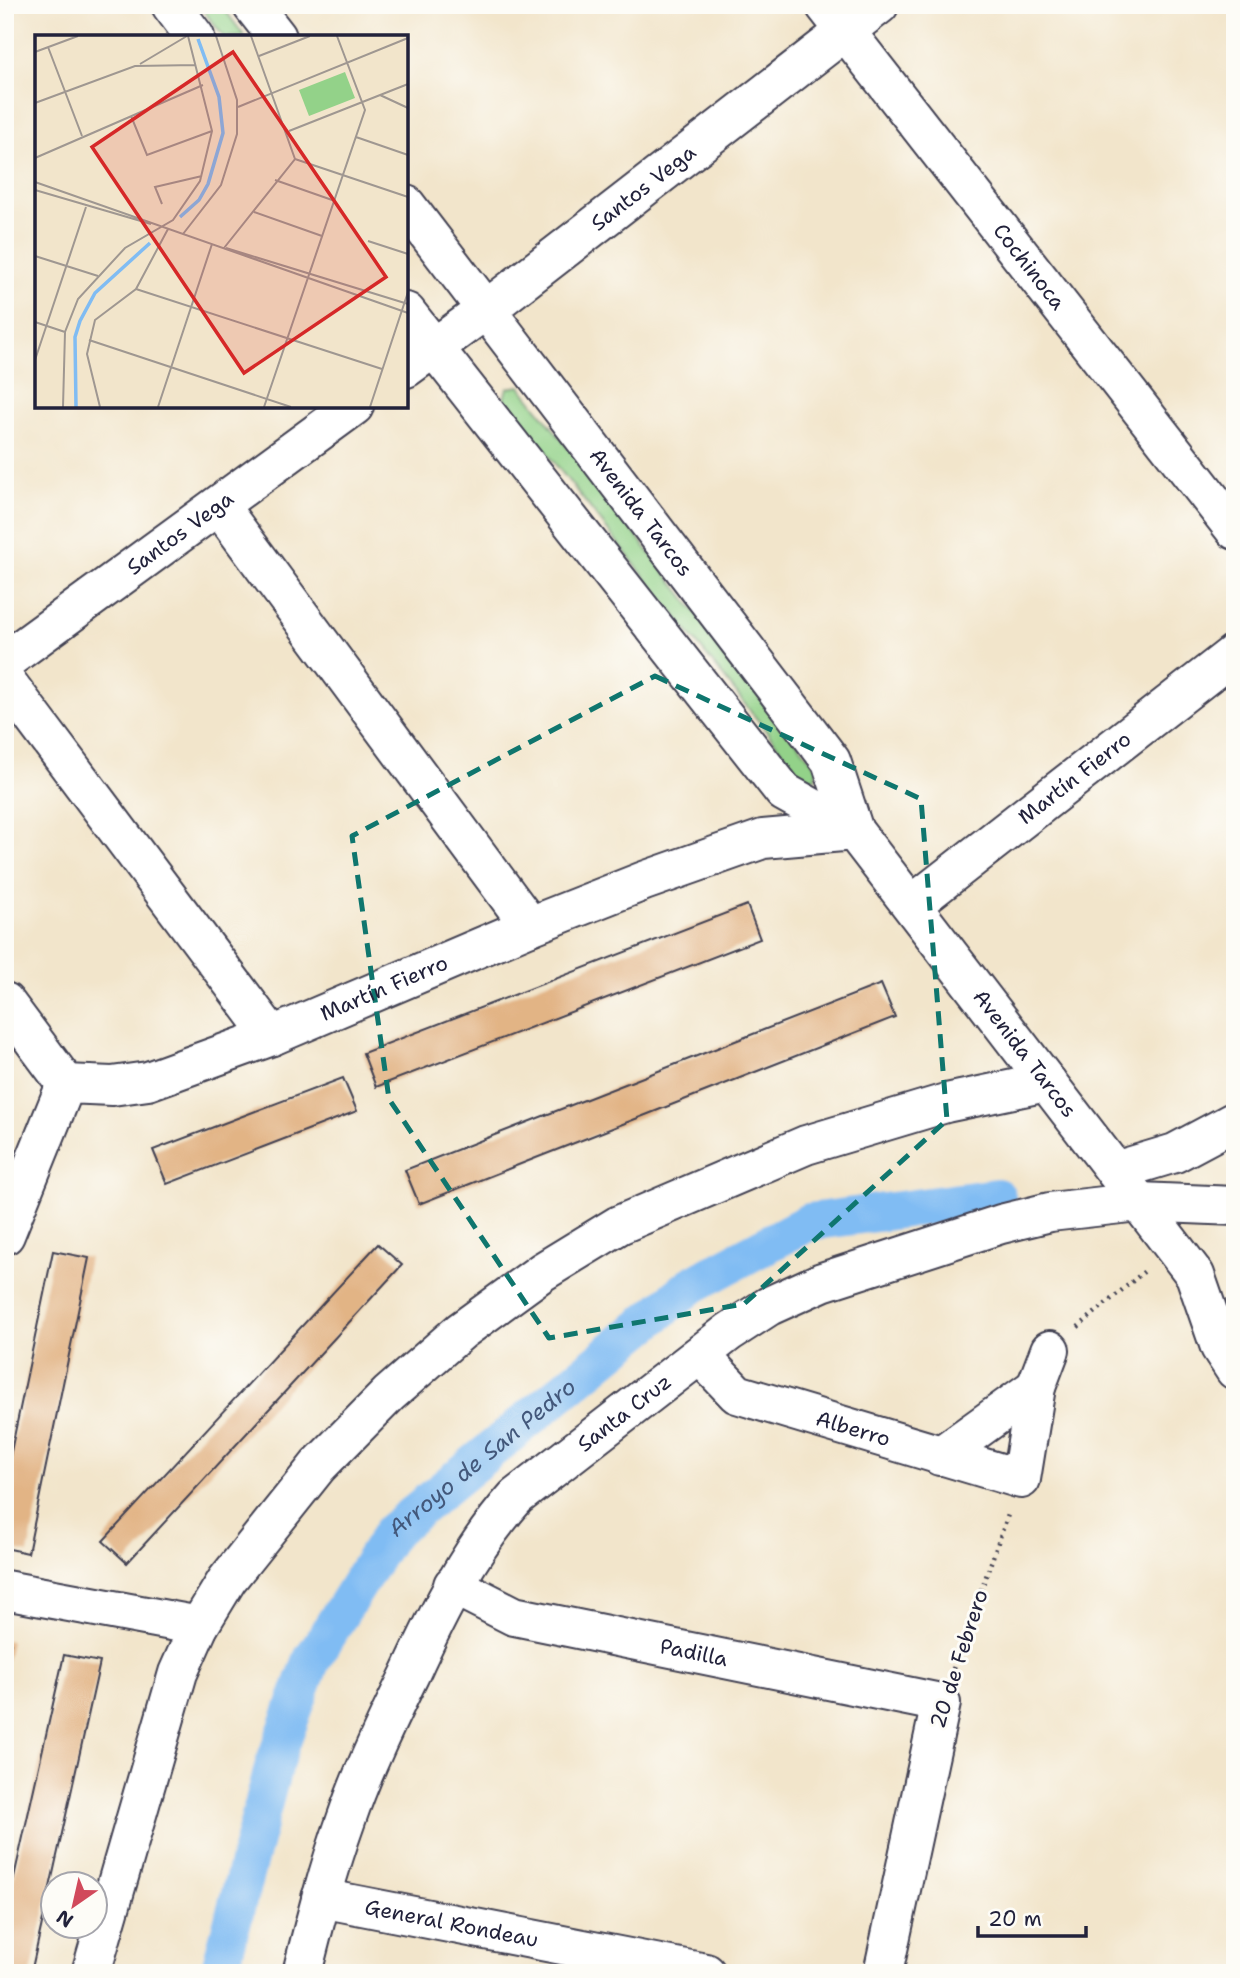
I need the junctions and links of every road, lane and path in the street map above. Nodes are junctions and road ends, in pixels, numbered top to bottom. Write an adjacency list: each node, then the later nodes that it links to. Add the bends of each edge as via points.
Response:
1 (171, 5): 5 (street)
2 (252, 5): 6 (street)
3 (879, 5): 4 (street, Santos Vega)
4 (835, 18): 8 (street, Santos Vega); 13 (street, Cochinoca)
5 (194, 35)
6 (275, 35)
7 (408, 208): 8 (street, Avenida Tarcos)
8 (487, 309): 10 (street, Santos Vega); 17 (street, Avenida Tarcos, via 831,761)
9 (408, 319): 10 (street, Avenida Tarcos)
10 (419, 358): 17 (street, Avenida Tarcos, via 784,792)
11 (351, 408): 12 (street, Santos Vega)
12 (219, 506): 15 (street, Santos Vega); 19 (street)
13 (1235, 530)
14 (1235, 653): 18 (street, Martín Fierro)
15 (5, 661)
16 (5, 680): 21 (street)
17 (854, 831): 18 (street, Avenida Tarcos); 19 (street, Martín Fierro, via 763,839)
18 (913, 904): 22 (street, Avenida Tarcos)
19 (530, 926): 21 (street, Martín Fierro)
20 (5, 1002): 23 (street)
21 (272, 1036): 23 (street, Martín Fierro, via 148,1081 112,1086)
22 (1047, 1082): 25 (street, Avenida Tarcos); 39 (street, via 946,1103 806,1145 620,1225 542,1272 461,1331 389,1394 318,1466 227,1580)
23 (66, 1084): 28 (street)
24 (1235, 1121): 25 (street, via 1175,1153)
25 (1115, 1171): 26 (street, Avenida Tarcos)
26 (1139, 1202): 27 (street, Santa Cruz); 29 (street, Avenida Tarcos); 32 (street, Santa Cruz, via 1050,1212 1001,1224 822,1282 769,1306)
27 (1235, 1206)
28 (5, 1235)
29 (1185, 1261): 30 (street, Avenida Tarcos); 31 (path); 33 (street, Avenida Tarcos, via 1220,1347)
30 (1235, 1295)
31 (1050, 1350): 34 (street)
32 (699, 1355): 35 (street, Alberro, via 737,1394); 37 (street, Santa Cruz, via 516,1497 492,1524)
33 (1235, 1370)
34 (1036, 1387): 35 (street); 36 (street)
35 (940, 1456): 36 (street, Alberro)
36 (1021, 1479): 40 (path, 20 de Febrero)
37 (453, 1585): 40 (street, Padilla, via 513,1616); 41 (street, Santa Cruz, via 346,1817)
38 (5, 1590): 39 (street)
39 (199, 1626): 42 (street, via 178,1673)
40 (941, 1703): 45 (street, 20 de Febrero)
41 (321, 1898): 43 (street, Santa Cruz); 44 (street, General Rondeau)
42 (91, 1973)
43 (302, 1973)
44 (706, 1973)
45 (883, 1973)

